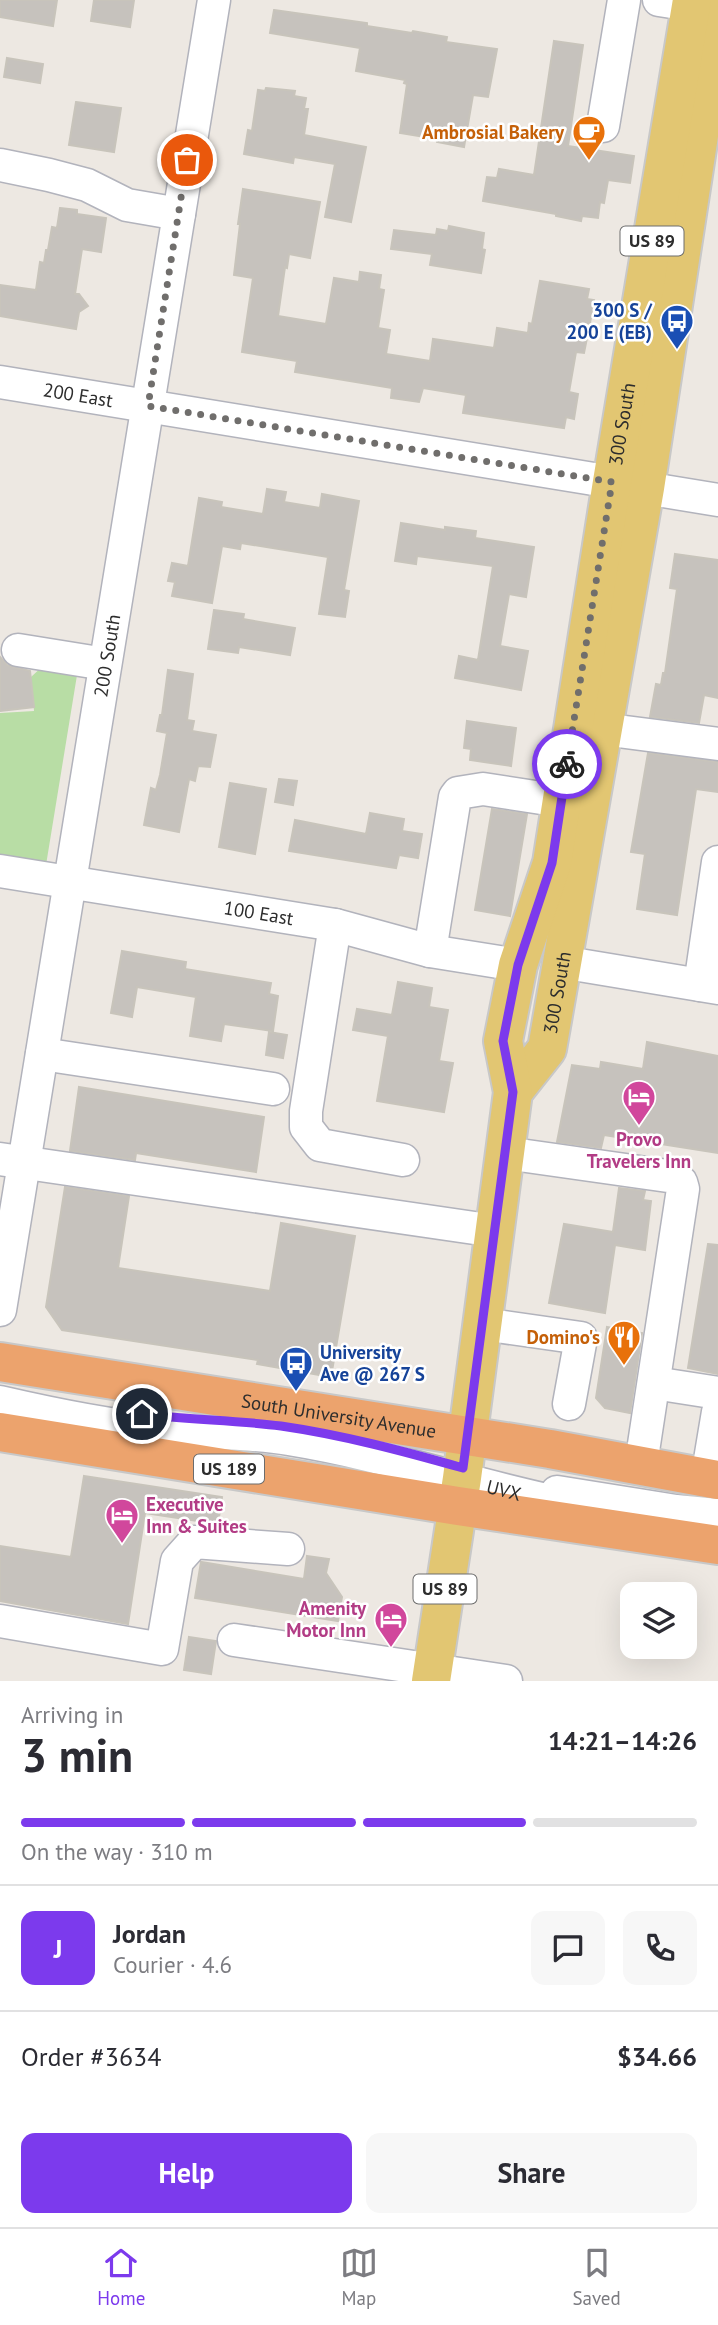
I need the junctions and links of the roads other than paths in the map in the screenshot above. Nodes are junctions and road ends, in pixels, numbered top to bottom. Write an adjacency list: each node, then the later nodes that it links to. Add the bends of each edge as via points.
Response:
1 (214, 0): 6 (street, 200 South)
2 (624, 0): 4 (street)
3 (690, 4): 9 (main road, 300 South / US 89)
4 (603, 126)
5 (0, 165): 6 (street, via 49,174 127,205)
6 (179, 214): 8 (street, 200 South)
7 (0, 382): 8 (street, 200 East)
8 (148, 406): 9 (street, 200 East); 12 (street, 200 South)
9 (629, 485): 10 (street, 200 East); 13 (main road, 300 South / US 89); 15 (main road, 300 South / US 89)
10 (718, 500)
11 (18, 650): 12 (street)
12 (105, 664): 18 (street, 200 South)
13 (602, 729): 14 (street); 21 (main road, 300 South / US 89)
14 (718, 744)
15 (561, 801): 20 (street, via 483,789 458,793); 22 (main road, 300 South / US 89, via 552,863)
16 (718, 862): 23 (street)
17 (0, 872): 18 (street, 100 East)
18 (69, 883): 19 (street, 100 East); 24 (street, 200 South)
19 (335, 925): 20 (street, 100 East); 28 (street, via 306,1127 320,1145)
20 (430, 951): 22 (street, 100 East)
21 (561, 962): 23 (street); 26 (main road, 300 South / US 89, via 547,1049)
22 (518, 965): 26 (main road, 300 South / US 89, via 503,1041)
23 (709, 986)
24 (42, 1054): 25 (street); 29 (street, 200 South)
25 (274, 1089)
26 (513, 1092): 27 (main road, 300 South / US 89)
27 (505, 1153): 30 (main road, 300 South / US 89); 34 (street, via 675,1177 681,1182)
28 (403, 1160)
29 (12, 1161): 30 (street); 31 (street, 200 South)
30 (495, 1231): 32 (main road, 300 South / US 89)
31 (0, 1310)
32 (482, 1324): 38 (street, via 581,1338); 42 (main road, 300 South / US 89)
33 (0, 1362): 42 (highway, South University Avenue / US 189)
34 (654, 1382): 36 (street); 41 (street)
35 (0, 1390): 42 (street, UVX, via 122,1412 243,1421 342,1436)
36 (718, 1393)
37 (0, 1402): 42 (street, UVX, via 157,1430 292,1439)
38 (569, 1404)
39 (718, 1412): 43 (street)
40 (0, 1432): 42 (highway, South University Avenue / US 189)
41 (641, 1464): 42 (highway, South University Avenue / US 189); 43 (highway, South University Avenue / US 189)
42 (463, 1472): 44 (street, UVX, via 572,1495); 45 (street, UVX, via 553,1502); 46 (highway, South University Avenue / US 189); 50 (main road, 300 South / US 89)
43 (713, 1479)
44 (718, 1515)
45 (718, 1531)
46 (718, 1545)
47 (288, 1549): 48 (street, via 194,1542 177,1561 162,1649)
48 (0, 1622)
49 (234, 1640): 50 (street)
50 (431, 1678): 51 (street)
51 (506, 1681)

